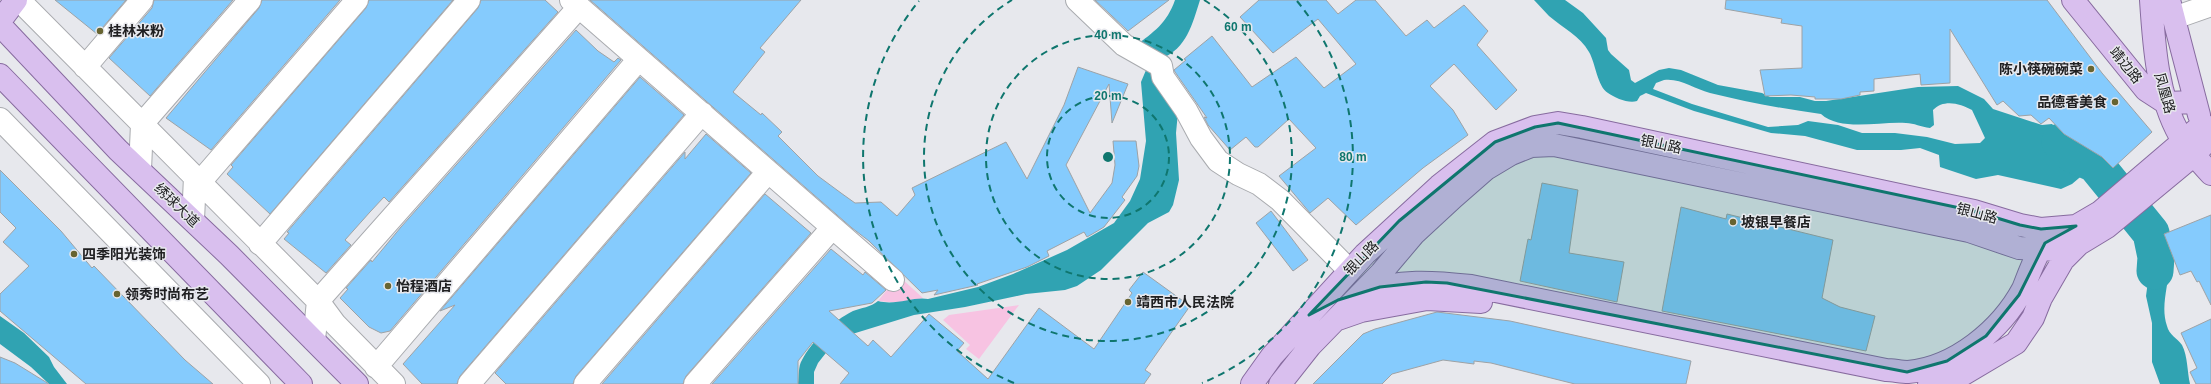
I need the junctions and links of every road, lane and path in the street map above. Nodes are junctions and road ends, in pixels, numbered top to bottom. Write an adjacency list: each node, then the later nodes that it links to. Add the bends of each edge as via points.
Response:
1 (18, 0): 13 (main road); 16 (street)
2 (142, 0): 16 (street)
3 (250, 0): 24 (street)
4 (357, 0): 30 (street)
5 (469, 0): 34 (street)
6 (1077, 0): 36 (street, via 1124,45 1155,62 1201,138 1218,160 1280,200)
7 (2073, 0): 21 (main road, 靖边路, via 2146,90)
8 (2084, 0): 18 (main road, 靖边路, via 2149,70)
9 (2150, 0): 18 (main road, 凤凰路)
10 (575, 4): 15 (street); 39 (street)
11 (2211, 5): 12 (street)
12 (2171, 9): 17 (main road, 凤凰路)
13 (0, 21)
14 (0, 25): 27 (main road, 绣球大道)
15 (639, 60): 22 (street); 43 (street)
16 (85, 67): 24 (street)
17 (2188, 72): 18 (main road, 靖边路); 20 (main road, 凤凰路)
18 (2159, 73): 21 (main road, 凤凰路)
19 (0, 76): 45 (main road)
20 (2194, 102): 21 (main road); 25 (main road, 凤凰路)
21 (2166, 104): 26 (main road, 凤凰路)
22 (702, 113): 28 (street); 48 (street)
23 (0, 119): 44 (street)
24 (142, 124): 27 (street); 30 (street)
25 (2208, 132): 26 (main road, 银山路)
26 (2189, 148): 29 (main road, 凤凰路); 33 (main road, 银山路, via 2104,219)
27 (140, 170): 31 (main road, 绣球大道)
28 (767, 173): 32 (street); 49 (street)
29 (2211, 174)
30 (198, 179): 31 (street); 34 (street)
31 (193, 220): 42 (main road, 绣球大道)
32 (832, 228): 37 (street); 50 (street)
33 (2078, 235): 35 (main road, 银山路, via 2059,250); 36 (main road, 银山路, via 2020,225 1966,209 1558,123 1535,127 1495,142 1399,221); 54 (main road, 银山路, via 2041,298 2033,318 2016,342 1962,375 1942,383)
34 (260, 244): 39 (street)
35 (2041, 250): 38 (main road, 银山路, via 2019,295 1986,336 1948,361 1907,372 1886,370 1471,286 1426,282 1380,287); 38 (main road, 银山路, via 2019,248 1981,233 1554,145 1531,146 1486,169 1414,234)
36 (1349, 270): 40 (main road, 银山路)
37 (893, 280)
38 (1360, 294): 40 (main road, 银山路, via 1338,300); 41 (main road, 银山路)
39 (318, 301): 42 (street); 43 (street, via 335,324)
40 (1309, 314): 51 (main road, 银山路, via 1272,356)
41 (1336, 320): 52 (main road, 银山路, via 1310,346); 53 (main road, 银山路, via 1361,311 1427,299 1482,302)
42 (314, 340): 46 (main road, 绣球大道)
43 (376, 366): 47 (street)
44 (259, 384)
45 (301, 384)
46 (356, 384)
47 (394, 384)
48 (469, 384)
49 (585, 384)
50 (695, 384)
51 (1252, 384)
52 (1280, 384)
53 (1903, 384)
54 (1929, 384)

